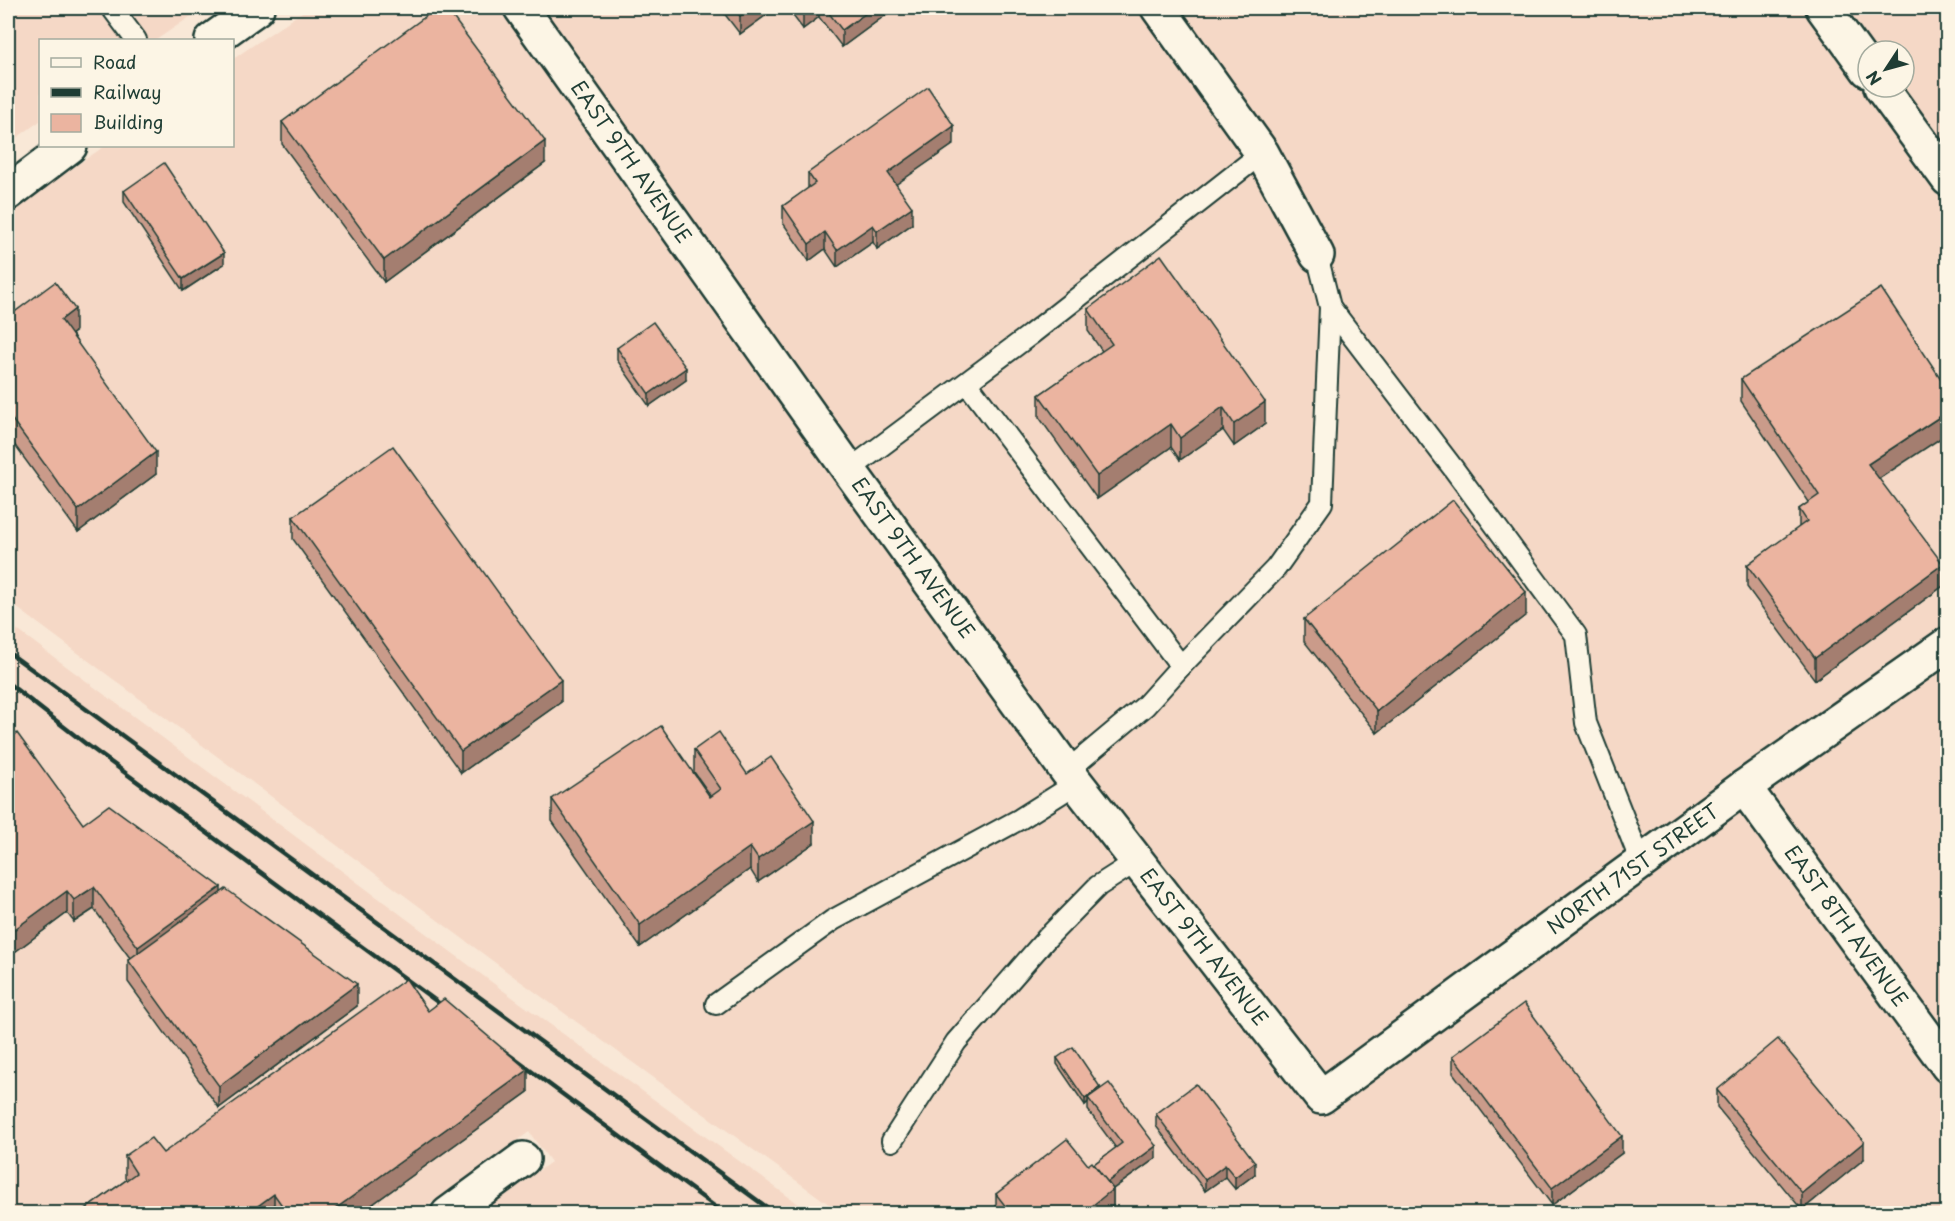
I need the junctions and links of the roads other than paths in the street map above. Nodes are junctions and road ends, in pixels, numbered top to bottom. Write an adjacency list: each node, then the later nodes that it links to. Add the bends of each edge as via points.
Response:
1 (112, 8): 6 (lane)
2 (257, 8): 7 (street)
3 (521, 8): 17 (street, EAST 9TH AVENUE)
4 (1158, 8): 11 (street)
5 (1823, 8): 8 (street)
6 (135, 39)
7 (213, 39)
8 (1856, 53)
9 (1890, 99): 12 (street)
10 (69, 147): 13 (street)
11 (1262, 153): 14 (street); 16 (lane)
12 (1947, 179)
13 (8, 193)
14 (1317, 255): 15 (lane)
15 (1330, 307): 19 (lane, via 1322,503 1276,568); 23 (lane, via 1576,635 1586,723)
16 (967, 383): 17 (lane); 19 (lane)
17 (849, 470): 20 (street, EAST 9TH AVENUE)
18 (1947, 644): 21 (street, NORTH 71ST STREET)
19 (1181, 666): 20 (lane)
20 (1072, 777): 22 (street, EAST 9TH AVENUE); 24 (lane, via 1020,819 833,920)
21 (1744, 787): 23 (street, NORTH 71ST STREET); 25 (street, EAST 8TH AVENUE)
22 (1137, 861): 26 (street, EAST 9TH AVENUE); 27 (lane, via 1098,886 1039,947 956,1042)
23 (1641, 862): 26 (street, NORTH 71ST STREET)
24 (716, 1004)
25 (1947, 1066)
26 (1321, 1097)
27 (892, 1141)
28 (523, 1159): 29 (street)
29 (448, 1214)

